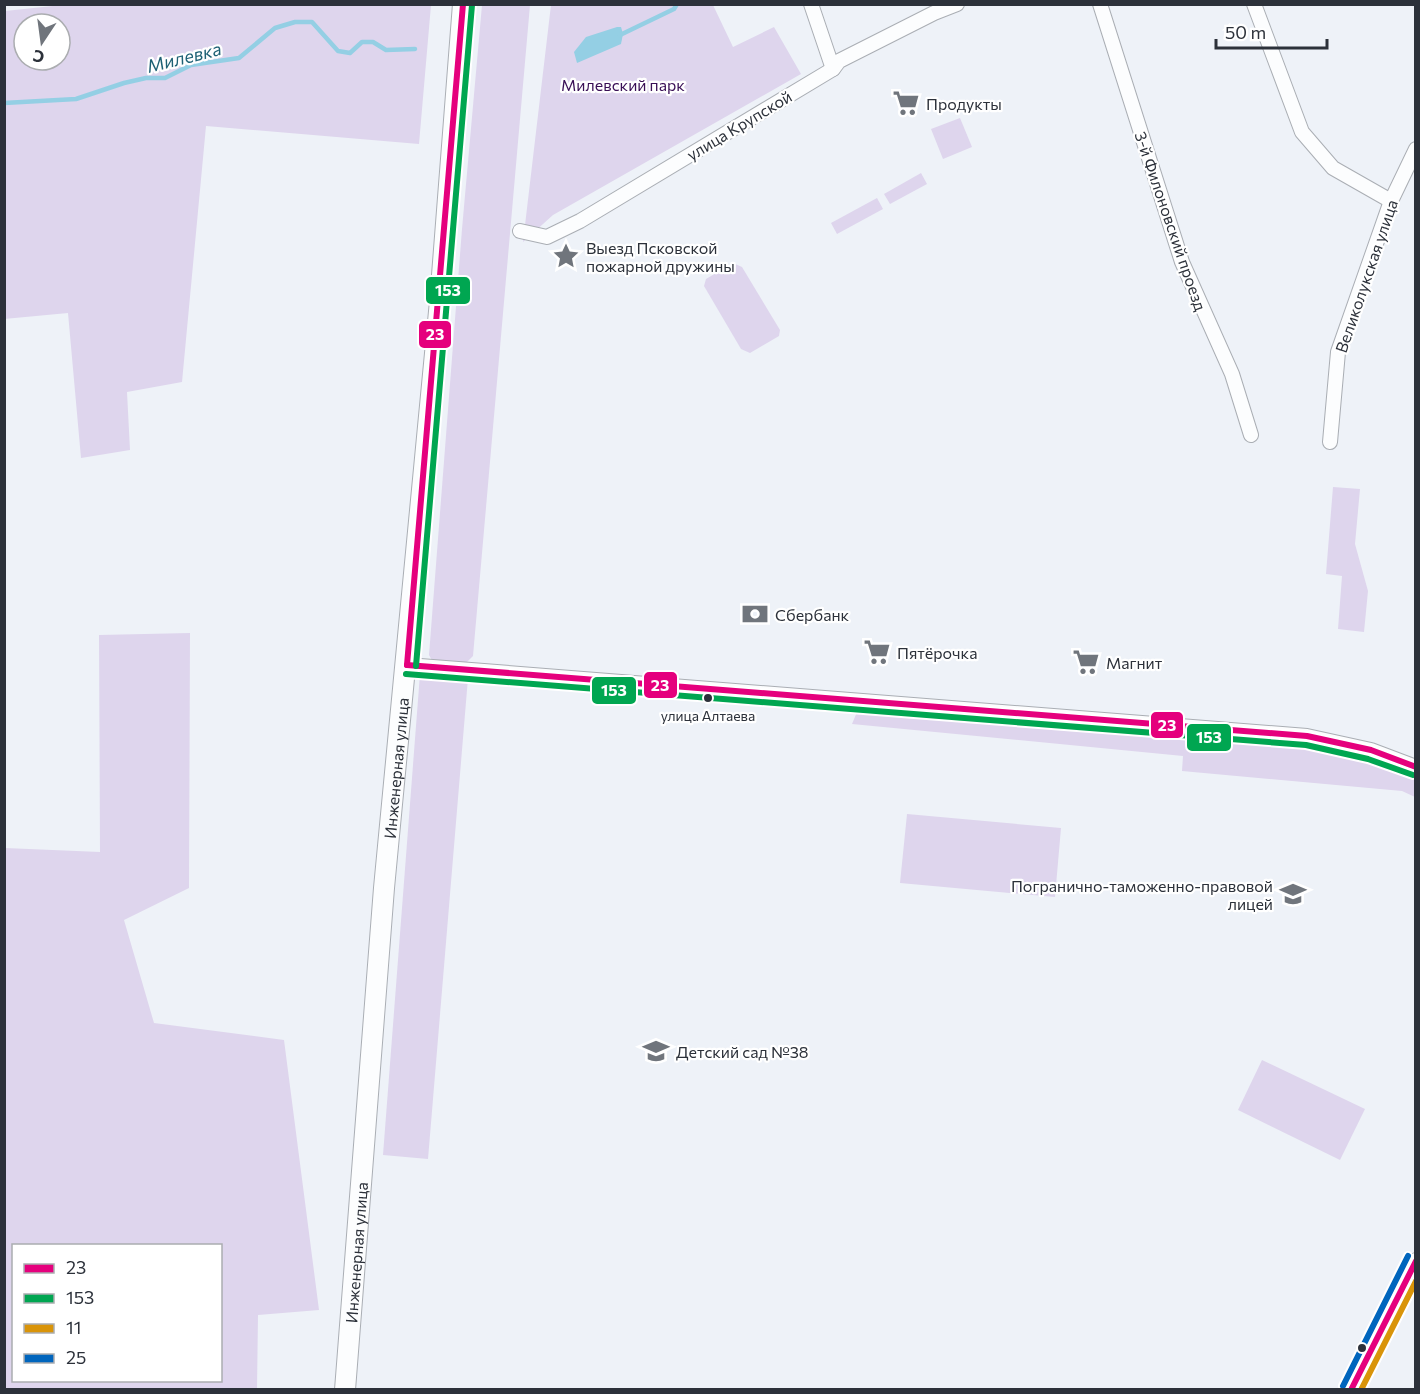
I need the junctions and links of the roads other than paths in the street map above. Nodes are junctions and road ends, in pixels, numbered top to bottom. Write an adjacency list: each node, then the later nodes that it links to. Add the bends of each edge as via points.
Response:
1 (463, 4): 12 (main road, Инженерная улица)
2 (811, 4): 6 (street)
3 (957, 4): 6 (street, улица Крупской, via 892,33 839,61)
4 (1100, 4): 10 (street, 3-й Филоновский проезд, via 1182,262 1232,374)
5 (1254, 4): 8 (street, via 1302,132 1333,168)
6 (833, 69): 9 (street, улица Крупской, via 580,221 547,237)
7 (1416, 149): 8 (street, Великолукская улица)
8 (1391, 201): 11 (street, Великолукская улица, via 1338,352)
9 (520, 231)
10 (1251, 435)
11 (1330, 442)
12 (407, 665): 13 (street, via 1307,736 1371,750); 15 (main road, Инженерная улица, via 384,888)
13 (1416, 767)
14 (1416, 1260): 16 (street)
15 (345, 1389)
16 (1351, 1389)

